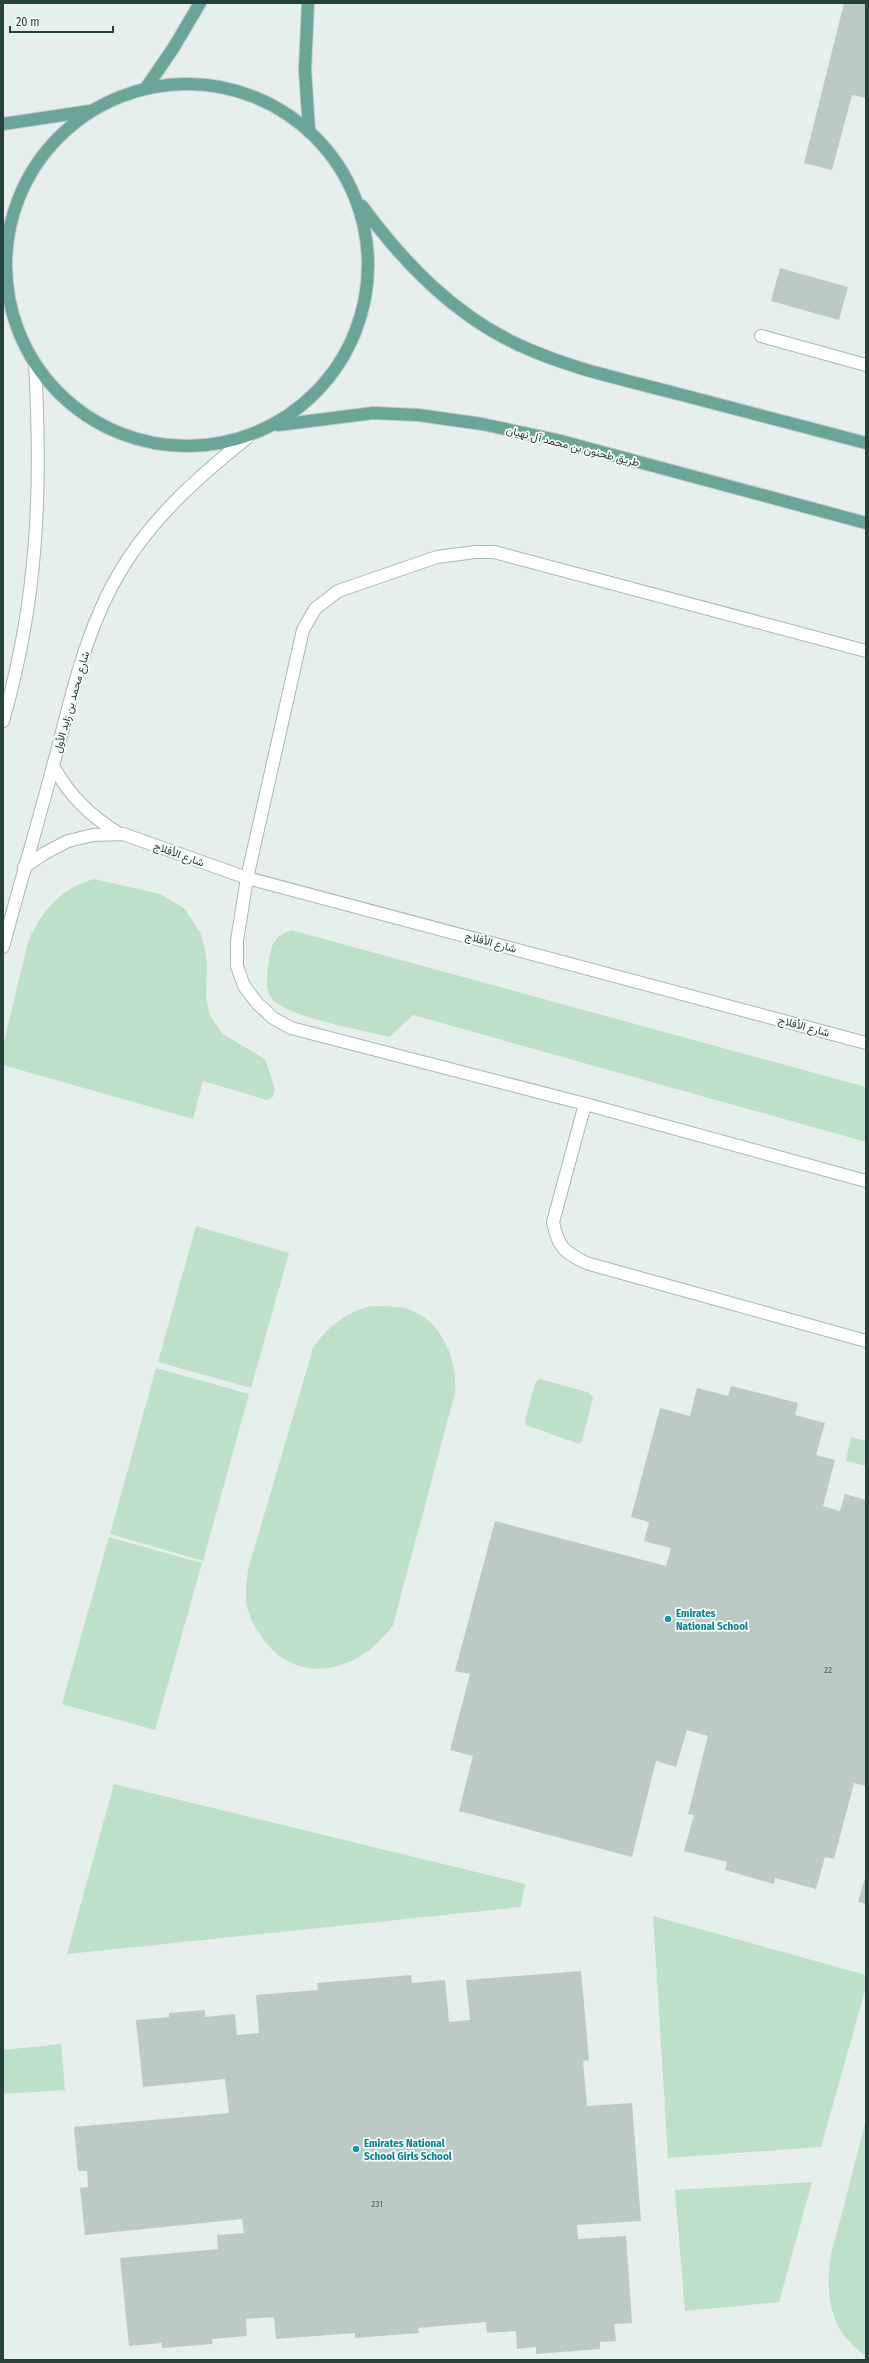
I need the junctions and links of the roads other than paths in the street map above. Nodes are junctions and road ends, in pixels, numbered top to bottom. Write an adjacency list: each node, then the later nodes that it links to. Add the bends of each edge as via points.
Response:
1 (200, 3): 3 (main road)
2 (308, 3): 6 (main road, via 305,70)
3 (146, 88): 4 (main road, via 117,97); 6 (main road, via 174,84 203,84 232,89 260,99 286,113)
4 (91, 111): 5 (main road); 8 (main road, via 68,128 47,149 31,172 10,226)
5 (3, 124)
6 (309, 130): 7 (main road, via 328,152)
7 (359, 202): 12 (main road, via 369,266 366,298 358,330 344,358 325,385 302,407); 14 (main road, via 391,245 429,284 472,317 518,345 568,365)
8 (5, 282): 10 (main road, via 12,311)
9 (761, 336): 11 (street)
10 (35, 364): 13 (main road, via 76,408 101,425 128,437 188,448); 17 (street, via 39,440 38,517 30,593 17,671)
11 (866, 365)
12 (275, 425): 13 (main road); 15 (main road, طريق طحنون بن محمد آل نهيان, via 374,413 418,415 482,424 557,440)
13 (247, 438): 18 (street, شارع محمد بن زايد الأول, via 199,476 162,515 121,570 95,622 74,684)
14 (866, 443)
15 (866, 523)
16 (866, 651): 21 (street, via 494,552 437,557 351,586 326,598 315,609 303,630)
17 (3, 722)
18 (53, 766): 19 (street, شارع الأفلاج, via 80,805); 20 (street, شارع محمد بن زايد الأول)
19 (118, 833): 20 (street, شارع الأفلاج, via 93,835 68,842); 21 (street, شارع الأفلاج)
20 (24, 867): 22 (street, شارع محمد بن زايد الأول)
21 (247, 878): 23 (street, شارع الأفلاج); 24 (street, via 237,941 236,966 244,986 273,1018 291,1028 309,1033)
22 (3, 947)
23 (866, 1043)
24 (585, 1104): 25 (street); 26 (street, via 553,1222 556,1238 566,1253 586,1264)
25 (866, 1181)
26 (866, 1341)

